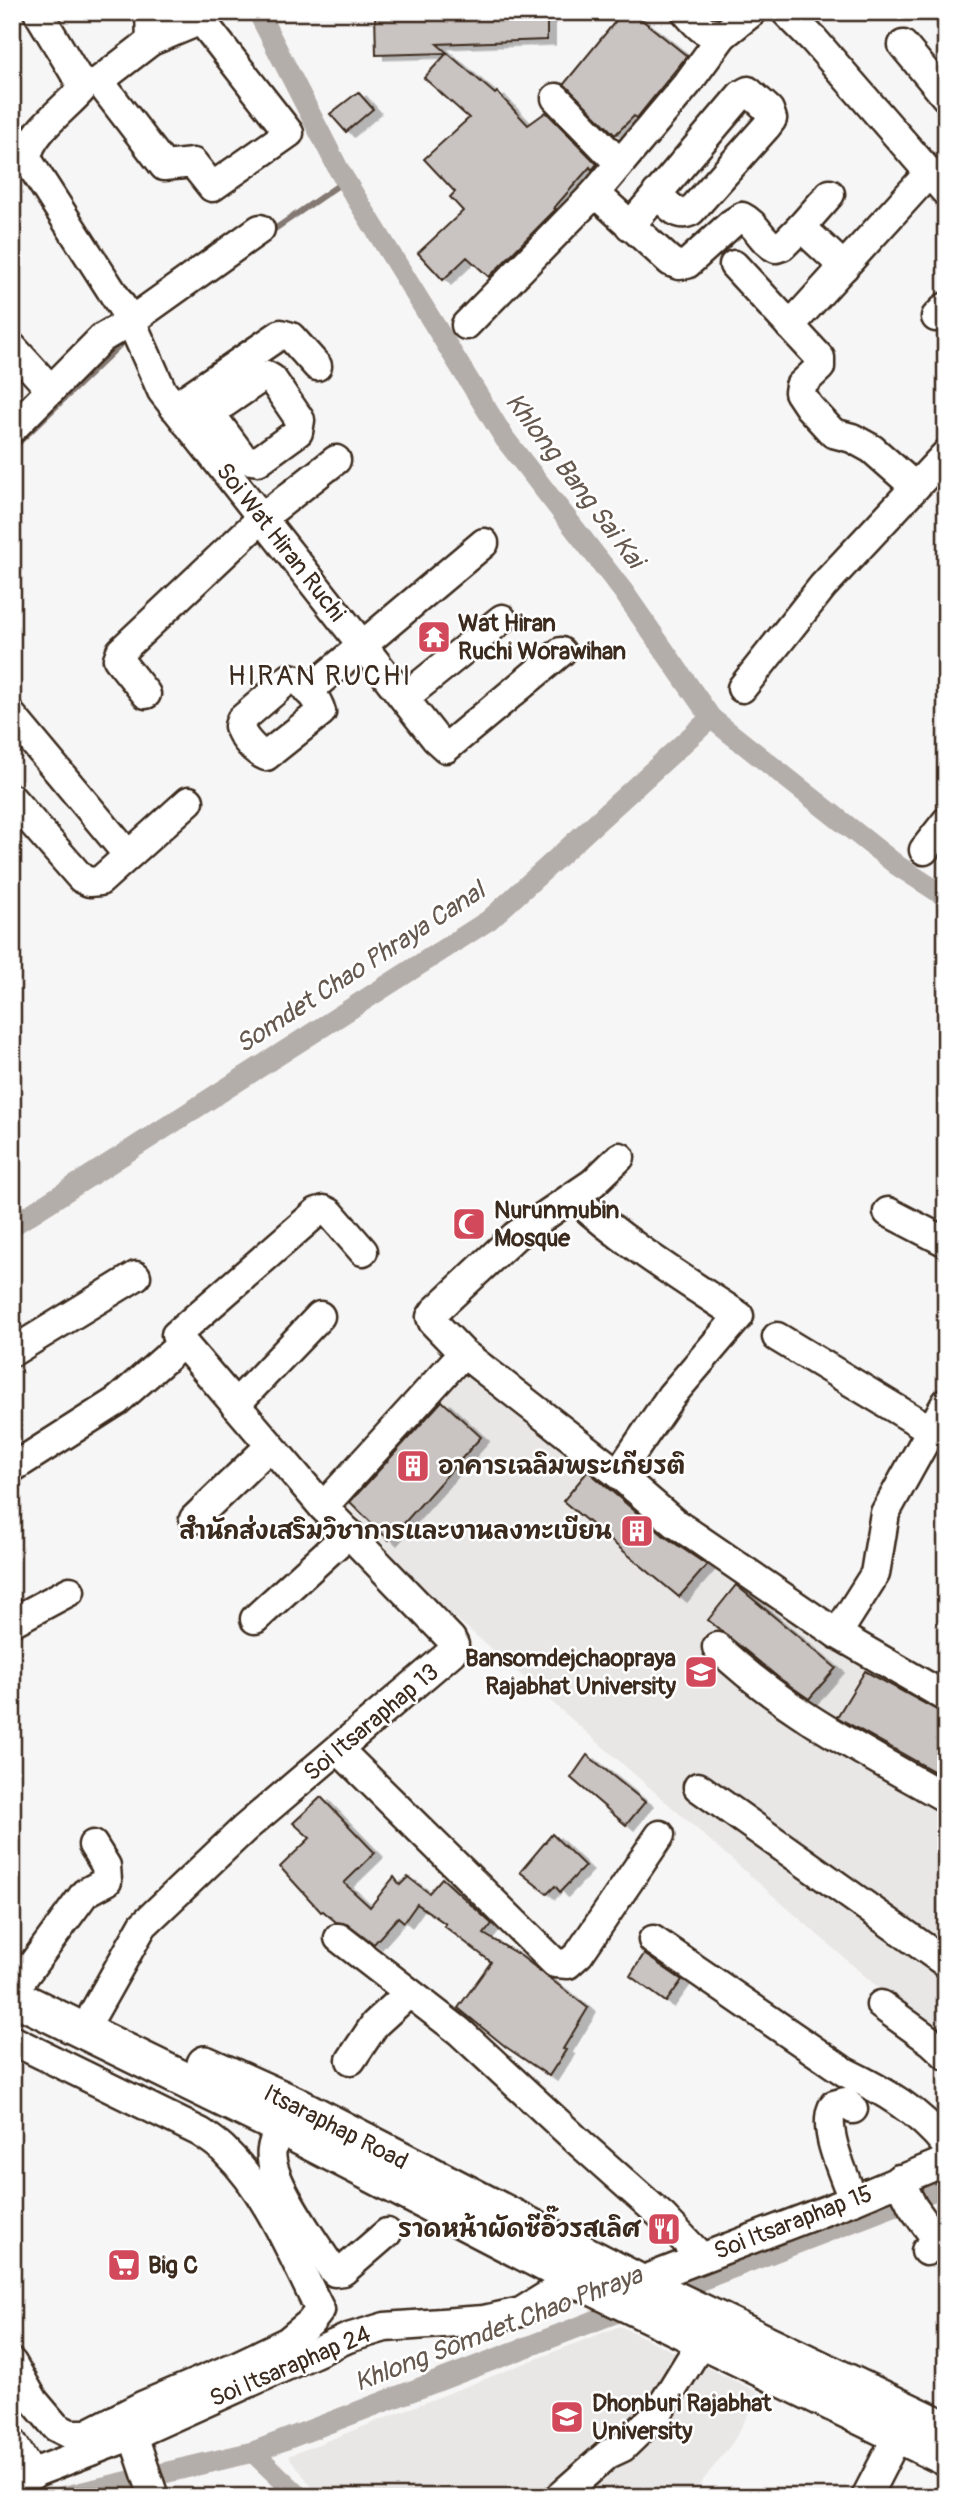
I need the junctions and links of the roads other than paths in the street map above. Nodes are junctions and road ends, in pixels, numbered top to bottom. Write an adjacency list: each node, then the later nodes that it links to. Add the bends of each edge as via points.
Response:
1 (38, 12): 23 (street, Soi Wat Hiran Ruchi, via 82,89 34,139 27,159)
2 (150, 12): 7 (street)
3 (686, 12): 6 (street, via 699,28)
4 (752, 12): 6 (street)
5 (786, 12): 12 (street)
6 (723, 36): 11 (street)
7 (151, 41): 7 (street, via 99,81 164,166 193,163 212,187 289,133 201,20)
8 (903, 45): 9 (street)
9 (946, 97)
10 (556, 98): 11 (street)
11 (620, 163): 13 (street)
12 (937, 183): 20 (street)
13 (594, 193): 16 (street); 21 (street)
14 (657, 193): 16 (street)
15 (830, 194): 17 (street)
16 (630, 226): 17 (street, via 679,265 687,264 742,218 751,221 767,244 776,248)
17 (801, 227): 20 (street)
18 (260, 229): 23 (street)
19 (734, 265): 22 (street)
20 (844, 267): 22 (street)
21 (466, 325)
22 (790, 326): 31 (street, via 820,358 820,367 800,386 809,407 833,433 872,449)
23 (135, 330): 26 (street, via 102,338); 27 (street, Soi Wat Hiran Ruchi, via 162,391)
24 (12, 346): 26 (street)
25 (317, 366): 27 (street, via 291,337 281,334)
26 (51, 390): 28 (street)
27 (190, 414): 32 (street, Soi Wat Hiran Ruchi)
28 (12, 429)
29 (946, 454): 31 (street)
30 (335, 460): 32 (street)
31 (914, 486): 37 (street, via 823,586)
32 (262, 518): 35 (street, Soi Wat Hiran Ruchi); 39 (street, via 121,651 122,667)
33 (484, 543): 35 (street)
34 (502, 619): 40 (street)
35 (362, 645): 38 (street); 40 (street, Soi Wat Hiran Ruchi)
36 (561, 652): 40 (street, Soi Wat Hiran Ruchi, via 446,748)
37 (742, 688)
38 (308, 691)
39 (146, 694)
40 (404, 698)
41 (12, 716): 46 (street)
42 (12, 799): 46 (street, via 89,882 100,881)
43 (189, 801): 46 (street)
44 (946, 822): 45 (street)
45 (924, 850)
46 (128, 855)
47 (620, 1157): 48 (street)
48 (574, 1198): 57 (street, via 515,1236 435,1311 433,1322); 63 (street, via 739,1316 671,1396)
49 (888, 1212): 50 (street)
50 (946, 1242)
51 (363, 1251): 55 (street, via 330,1213 317,1212)
52 (136, 1276): 56 (street)
53 (320, 1316): 59 (street)
54 (777, 1336): 60 (street)
55 (179, 1340): 59 (street, Soi Itsaraphap 13); 62 (street, via 117,1401)
56 (12, 1352)
57 (463, 1353): 63 (street); 64 (street)
58 (946, 1403): 60 (street)
59 (235, 1405): 61 (street, Soi Itsaraphap 13)
60 (931, 1430): 70 (street, via 885,1513 875,1574)
61 (270, 1446): 64 (street, Soi Itsaraphap 13); 65 (street)
62 (12, 1468)
63 (618, 1475): 70 (street, via 675,1523)
64 (323, 1507): 66 (street, Soi Itsaraphap 13)
65 (194, 1519)
66 (349, 1533): 68 (street); 73 (street, Soi Itsaraphap 13, via 454,1645 452,1652)
67 (70, 1591): 69 (street)
68 (255, 1619)
69 (12, 1622)
70 (837, 1634): 72 (street)
71 (717, 1647): 75 (street, via 810,1719)
72 (946, 1697)
73 (339, 1750): 76 (street, via 555,1963 568,1964 579,1954); 84 (street, Soi Itsaraphap 13, via 244,1829 143,1925)
74 (698, 1787): 80 (street)
75 (946, 1798)
76 (660, 1835)
77 (93, 1845): 81 (street, via 106,1866 107,1881 85,1894)
78 (339, 1938): 82 (street)
79 (653, 1940): 92 (street, via 845,2072 910,2108)
80 (946, 1963)
81 (15, 1983): 84 (main road, Itsaraphap Road); 88 (main road)
82 (409, 1993): 87 (street, via 375,2024); 98 (street, via 459,2031)
83 (881, 2005): 86 (street)
84 (94, 2012): 90 (main road, Itsaraphap Road)
85 (12, 2040): 91 (street)
86 (946, 2055)
87 (352, 2060)
88 (202, 2088): 90 (main road); 91 (street)
89 (853, 2109): 95 (street, via 845,2102 834,2105 828,2117)
90 (287, 2116): 96 (street, via 271,2151 277,2177 335,2272 342,2272); 99 (main road); 100 (main road, Itsaraphap Road)
91 (183, 2123): 102 (street, via 225,2150 247,2175 320,2310 287,2342 87,2434 70,2434 56,2427)
92 (946, 2145)
93 (946, 2161): 94 (street, Soi Itsaraphap 15)
94 (906, 2193): 95 (street, Soi Itsaraphap 15); 97 (street, via 936,2242)
95 (853, 2200): 98 (street, Soi Itsaraphap 15)
96 (387, 2233)
97 (926, 2251)
98 (701, 2257): 100 (street, Soi Itsaraphap 15)
99 (569, 2276): 100 (main road); 106 (street, Soi Itsaraphap 24, via 563,2286 521,2312 484,2320 384,2327 348,2339)
100 (652, 2298): 101 (main road); 103 (main road, Itsaraphap Road)
101 (702, 2341): 104 (main road); 110 (street, via 657,2414)
102 (12, 2363)
103 (946, 2429)
104 (898, 2435): 107 (main road); 111 (street)
105 (12, 2442): 108 (street)
106 (137, 2446): 108 (street, Soi Itsaraphap 24); 109 (street)
107 (946, 2458)
108 (22, 2478)
109 (154, 2497)
110 (559, 2497)
111 (866, 2497)

